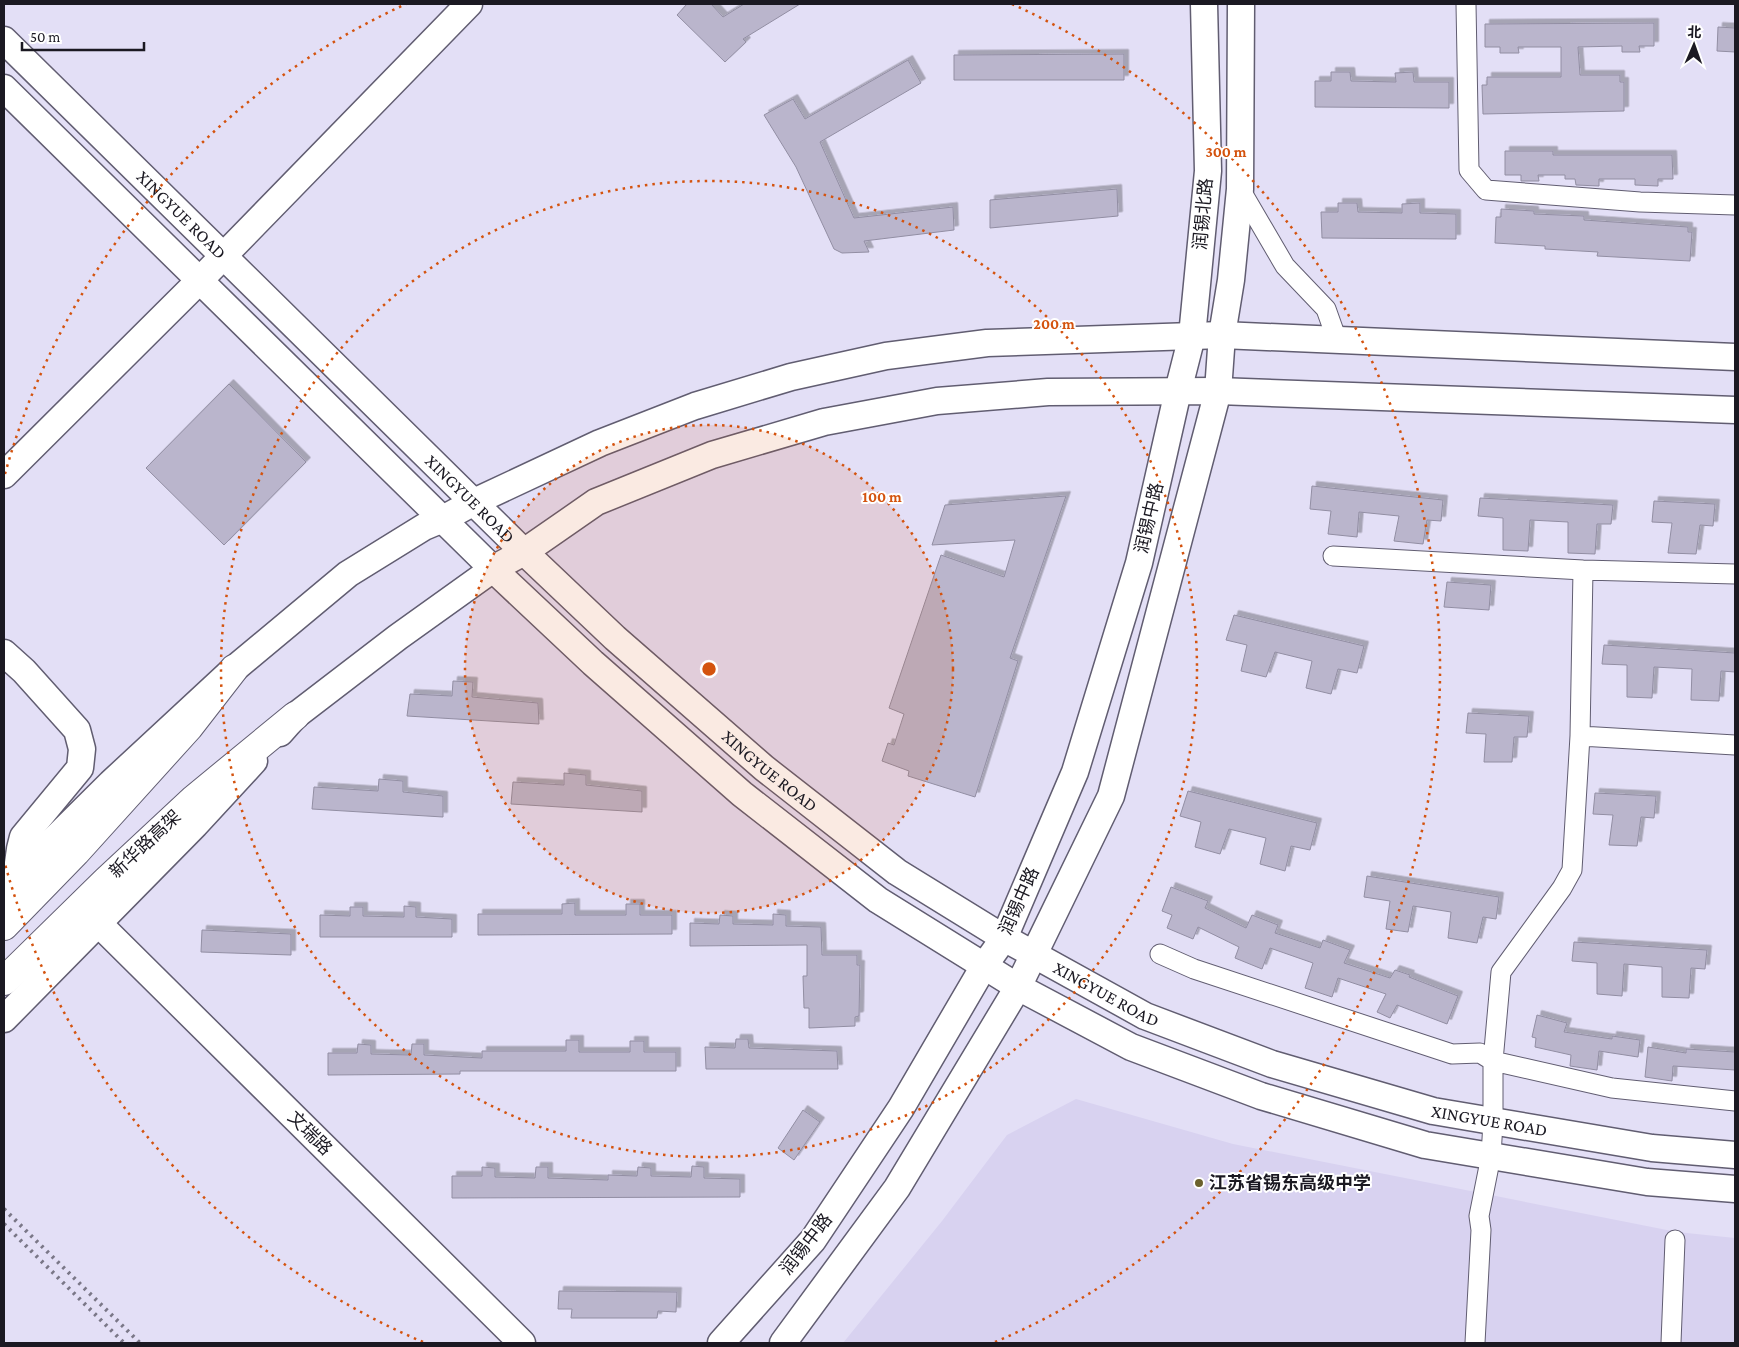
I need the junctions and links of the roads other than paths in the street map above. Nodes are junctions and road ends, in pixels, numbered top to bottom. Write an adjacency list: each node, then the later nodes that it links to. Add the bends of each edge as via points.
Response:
1 (469, 4): 9 (main road)
2 (1204, 4): 11 (main road, 润锡北路, via 1208,171)
3 (1241, 4): 7 (main road, 润锡北路)
4 (1466, 4): 8 (street, via 1469,170 1486,190 1640,202)
5 (4, 40): 9 (main road, XINGYUE ROAD)
6 (4, 88): 10 (main road, XINGYUE ROAD)
7 (1240, 189): 12 (main road, 润锡北路); 13 (street, via 1285,266 1326,308)
8 (1735, 205)
9 (223, 256): 10 (main road); 19 (main road, XINGYUE ROAD)
10 (199, 280): 18 (main road); 20 (main road, XINGYUE ROAD)
11 (1192, 336): 12 (main road); 15 (main road, 润锡北路); 19 (main road, via 987,343 886,356 791,377 695,406 600,443)
12 (1222, 336): 13 (main road); 16 (main road, 润锡北路)
13 (1337, 340): 14 (main road)
14 (1735, 357)
15 (1178, 391): 16 (main road); 21 (main road, via 1048,392 938,401 824,422 712,455 596,502); 36 (main road, 润锡中路, via 1139,562 1075,772)
16 (1218, 391): 17 (main road); 38 (main road, 润锡中路, via 1111,796)
17 (1735, 410)
18 (4, 475)
19 (474, 502): 20 (main road); 21 (main road, XINGYUE ROAD)
20 (443, 519): 23 (main road, XINGYUE ROAD); 27 (main road, via 424,527 348,574)
21 (524, 552): 23 (main road); 36 (main road, XINGYUE ROAD, via 764,768 897,872)
22 (1333, 556): 24 (street)
23 (493, 569): 30 (main road); 39 (main road, XINGYUE ROAD, via 593,663 742,794 878,900)
24 (1583, 570): 25 (street); 31 (street)
25 (1735, 574)
26 (4, 653): 29 (main road)
27 (234, 669): 33 (main road, via 112,782); 35 (highway, via 189,727)
28 (4, 673): 29 (main road)
29 (38, 687): 33 (main road, via 77,730 82,748 80,768 23,837)
30 (295, 716): 34 (main road, via 195,825); 40 (highway, 新华路高架, via 194,799)
31 (1580, 736): 32 (street); 43 (street, via 1572,870 1501,972)
32 (1735, 745)
33 (8, 888)
34 (98, 923): 42 (main road); 50 (main road, 文瑞路)
35 (4, 926)
36 (1004, 938): 38 (main road, XINGYUE ROAD); 39 (main road, 润锡中路)
37 (1160, 954): 43 (street, via 1194,969 1452,1054 1480,1053)
38 (1034, 955): 41 (main road, 润锡中路); 45 (main road, XINGYUE ROAD, via 1146,1016 1272,1064 1433,1111)
39 (984, 966): 41 (main road, XINGYUE ROAD); 51 (main road, 润锡中路, via 901,1108 813,1240)
40 (4, 981)
41 (1018, 986): 47 (main road, XINGYUE ROAD, via 1131,1047 1261,1096 1425,1145); 52 (main road, 润锡中路, via 897,1188)
42 (4, 1019)
43 (1493, 1061): 44 (street, via 1612,1088); 45 (street)
44 (1735, 1101)
45 (1493, 1122): 46 (main road, XINGYUE ROAD, via 1652,1148); 47 (street)
46 (1735, 1155)
47 (1491, 1156): 48 (main road, XINGYUE ROAD, via 1647,1182); 53 (street, via 1479,1216)
48 (1735, 1189)
49 (1676, 1240): 54 (street)
50 (522, 1343)
51 (721, 1343)
52 (783, 1343)
53 (1475, 1343)
54 (1671, 1343)

